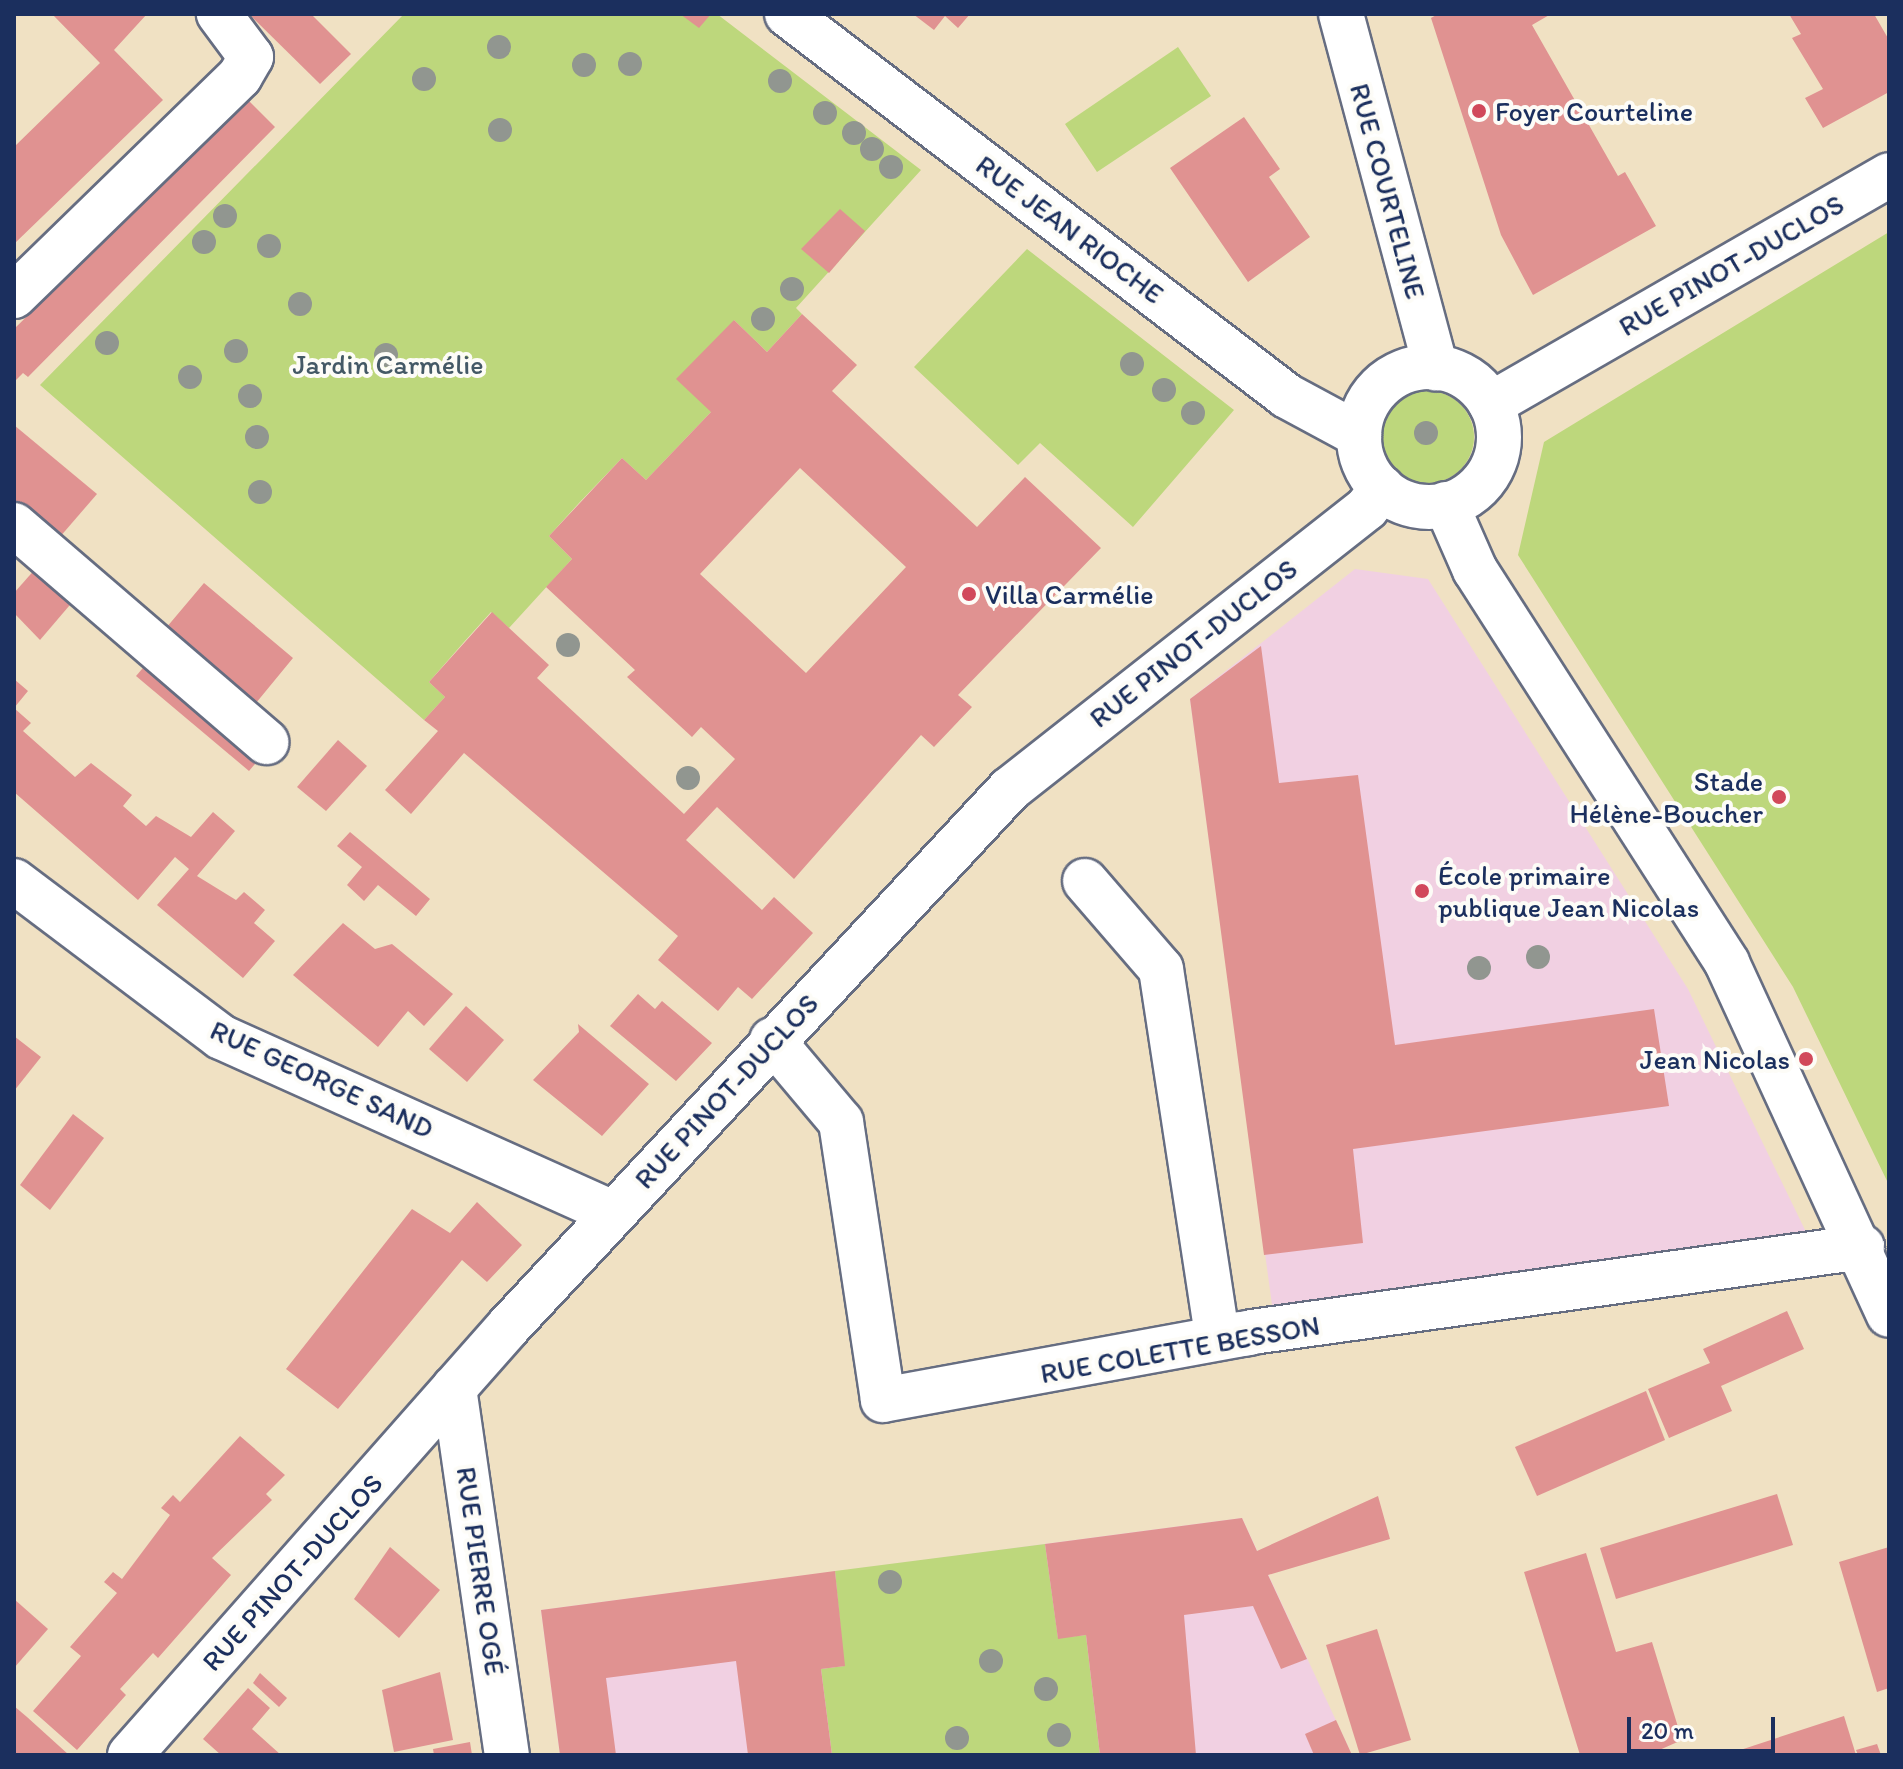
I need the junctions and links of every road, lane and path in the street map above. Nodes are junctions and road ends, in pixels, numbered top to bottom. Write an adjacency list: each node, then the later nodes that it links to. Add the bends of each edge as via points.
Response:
1 (219, 14): 5 (street, via 251,57 240,76)
2 (787, 14): 8 (street, RUE JEAN RIOCHE, via 1287,396)
3 (1341, 14): 6 (street, RUE COURTELINE)
4 (1889, 175): 7 (street, RUE PINOT-DUCLOS)
5 (14, 296)
6 (1436, 368): 7 (street, via 1477,385); 8 (street, via 1384,384 1364,412)
7 (1491, 404): 10 (street, via 1498,448 1491,469 1477,488)
8 (1359, 435): 9 (street, via 1362,458)
9 (1382, 488): 10 (street, via 1411,505); 15 (street, RUE PINOT-DUCLOS, via 1367,508 1010,789)
10 (1446, 504): 17 (street, via 1475,570 1727,963)
11 (14, 525): 12 (street)
12 (266, 742)
13 (14, 881): 16 (street, RUE GEORGE SAND, via 221,1037)
14 (1085, 881): 19 (street, via 1161,969 1217,1337)
15 (772, 1040): 16 (street, RUE PINOT-DUCLOS); 19 (street, RUE COLETTE BESSON, via 841,1122 883,1400)
16 (613, 1213): 20 (street, RUE PINOT-DUCLOS)
17 (1862, 1247): 18 (street); 19 (street, RUE COLETTE BESSON)
18 (1889, 1315)
19 (1252, 1332)
20 (454, 1388): 21 (street, RUE PINOT-DUCLOS); 22 (street, RUE PIERRE OGÉ)
21 (130, 1755)
22 (507, 1755)

